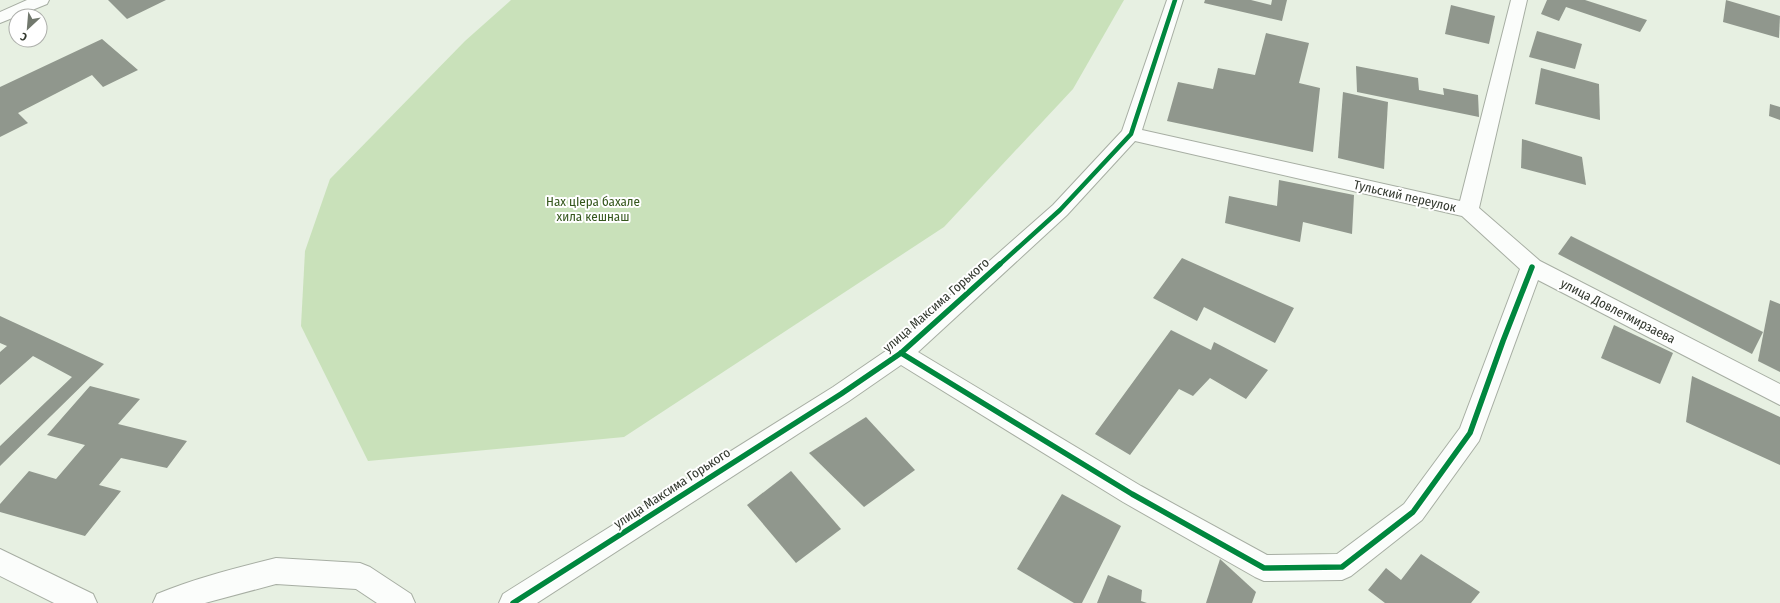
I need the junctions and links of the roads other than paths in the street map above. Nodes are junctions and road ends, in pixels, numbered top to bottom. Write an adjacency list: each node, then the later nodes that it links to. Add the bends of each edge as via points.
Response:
1 (42, 0): 4 (street)
2 (1174, 0): 5 (street, улица Максима Горького)
3 (1519, 0): 6 (street, Тульский переулок)
4 (0, 18)
5 (1131, 134): 6 (street, Тульский переулок); 8 (street, улица Максима Горького, via 1060,210)
6 (1468, 210): 7 (street, улица Довлетмирзаева)
7 (1532, 267): 8 (street, via 1470,433 1413,512 1342,567 1264,568 1132,494); 9 (street, улица Довлетмирзаева)
8 (901, 353): 14 (street, улица Максима Горького)
9 (1780, 395)
10 (0, 562): 11 (street)
11 (83, 603)
12 (167, 603): 13 (street, via 200,591 276,572 360,576)
13 (401, 603)
14 (513, 603)

